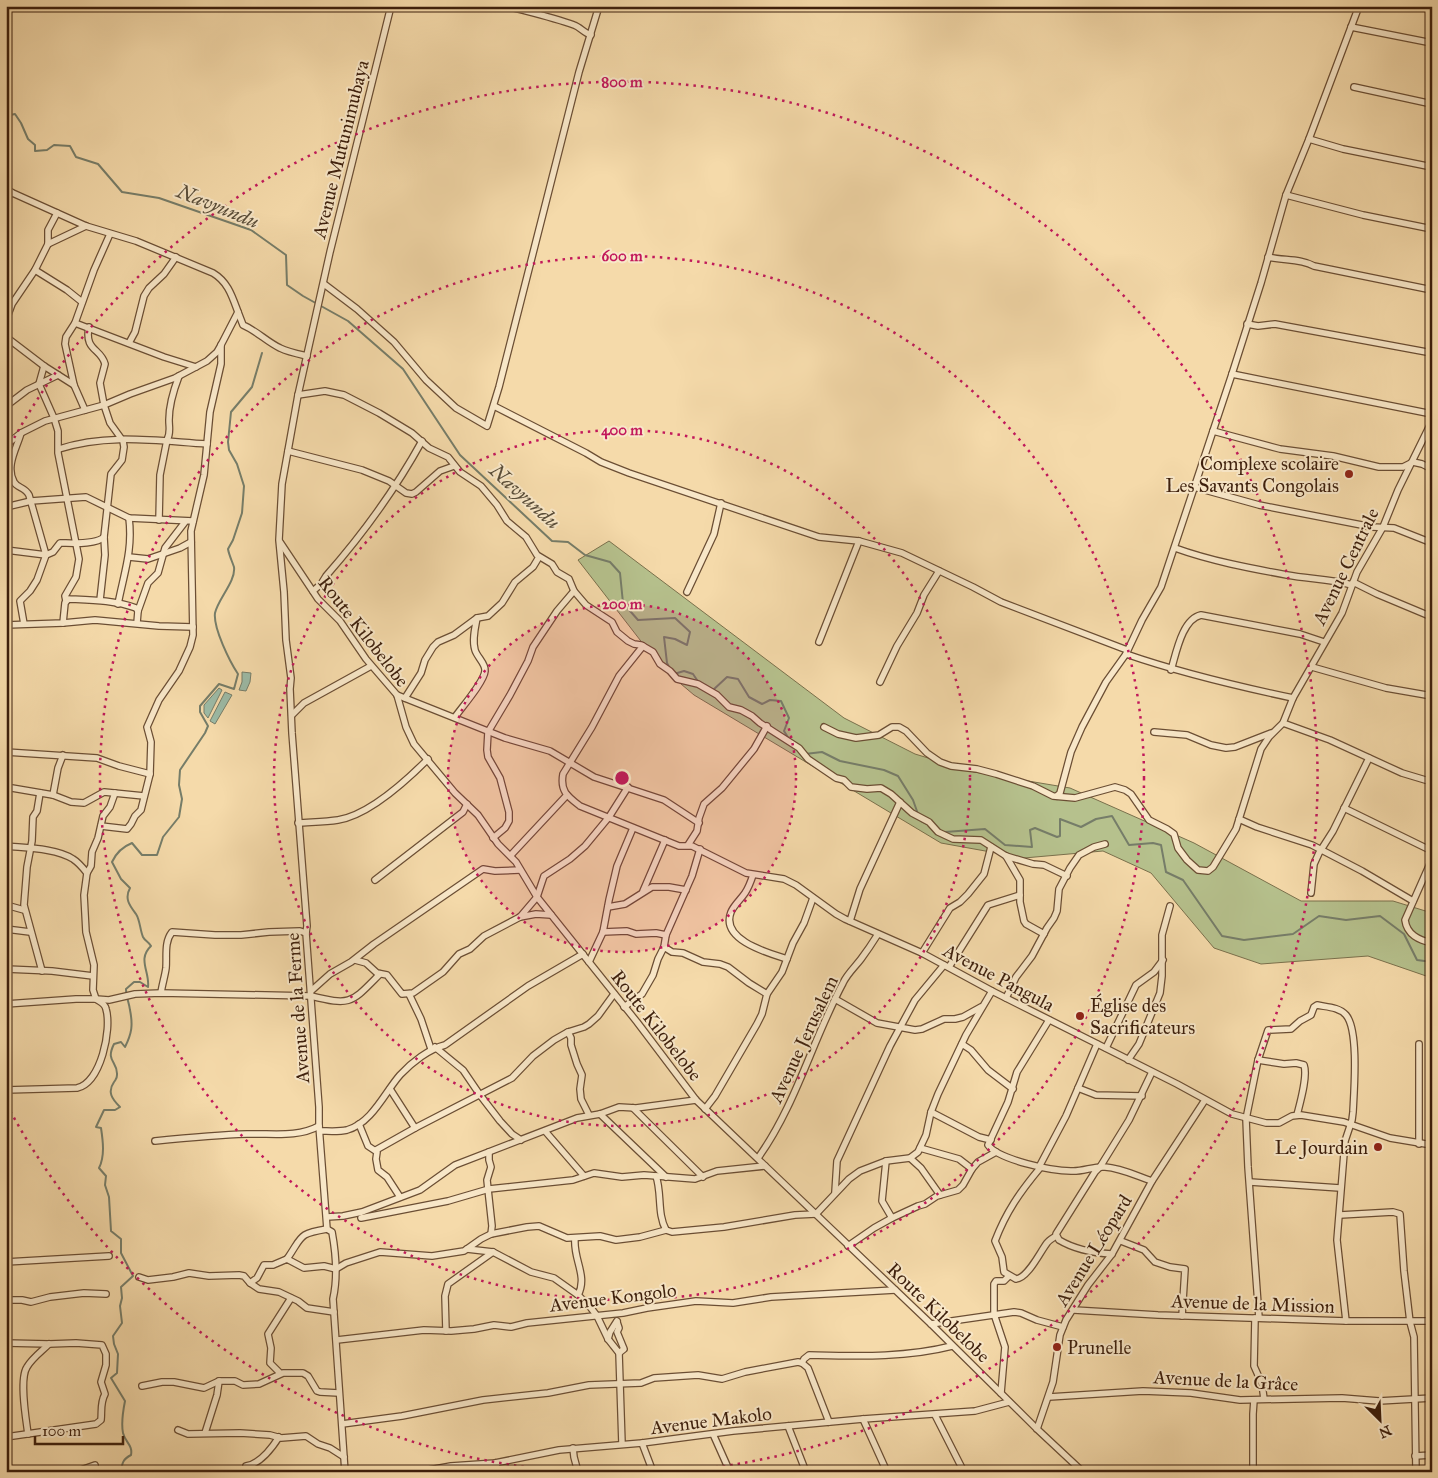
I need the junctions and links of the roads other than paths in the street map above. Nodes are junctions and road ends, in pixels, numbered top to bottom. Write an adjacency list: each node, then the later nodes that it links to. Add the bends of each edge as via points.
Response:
1 (391, 6): 23 (street, Avenue Mutunimubaya)
2 (507, 6): 6 (street, via 576,25)
3 (599, 6): 6 (street)
4 (1358, 6): 5 (street)
5 (1351, 27): 7 (street); 10 (street)
6 (591, 35): 48 (street)
7 (1432, 43)
8 (1354, 87): 9 (street)
9 (1432, 104)
10 (1309, 140): 11 (street); 13 (street)
11 (1432, 167)
12 (8, 191): 14 (street); 15 (street)
13 (1286, 195): 17 (street); 21 (street)
14 (6, 201)
15 (57, 213): 16 (street); 19 (street, via 48,230)
16 (86, 226): 18 (street); 19 (street)
17 (1432, 229)
18 (110, 234): 20 (street); 25 (street)
19 (48, 244): 22 (street)
20 (176, 257): 26 (street, via 220,277 227,285); 34 (street, via 144,296)
21 (1268, 257): 24 (street, via 1297,260); 29 (street)
22 (35, 270): 25 (street); 27 (street, via 12,304)
23 (324, 284): 37 (street, Avenue Mutunimubaya); 48 (street, via 394,342 426,380 456,408 487,426)
24 (1432, 290)
25 (82, 302): 28 (street)
26 (238, 312): 30 (street); 32 (street)
27 (6, 320)
28 (76, 322): 31 (street); 44 (street, via 65,344)
29 (1248, 324): 36 (street, via 1275,324); 40 (street)
30 (243, 325): 32 (street); 37 (street, via 279,348)
31 (89, 328): 34 (street); 46 (street, via 87,337 91,347 105,364 100,383)
32 (230, 331): 35 (street)
33 (6, 337): 38 (street)
34 (129, 343): 39 (street)
35 (222, 345): 39 (street, via 207,361); 60 (street)
36 (1432, 353)
37 (307, 356): 45 (street, Avenue Mutunimubaya)
38 (44, 366): 41 (street); 43 (street)
39 (196, 367): 42 (street)
40 (1232, 374): 50 (street); 53 (street)
41 (58, 375): 43 (street); 44 (street)
42 (179, 376): 46 (street); 58 (street)
43 (39, 384): 47 (street); 51 (street)
44 (74, 385): 49 (street)
45 (298, 395): 59 (street, via 325,391 344,395); 63 (street, Avenue de la Ferme)
46 (104, 405): 49 (street); 57 (street)
47 (6, 406)
48 (494, 406): 71 (street, via 601,462)
49 (85, 410): 51 (street)
50 (1432, 414)
51 (54, 418): 54 (street); 62 (street)
52 (1432, 421): 64 (street, Avenue Centrale)
53 (1212, 431): 64 (street, via 1280,449 1333,456 1379,467 1402,467); 68 (street)
54 (21, 433): 56 (street); 70 (street, via 11,467 14,483 26,490)
55 (6, 437): 56 (street)
56 (14, 438): 61 (street)
57 (120, 438): 58 (street); 62 (street); 73 (street, via 124,447 122,460 111,474)
58 (167, 440): 60 (street); 75 (street, via 160,475)
59 (422, 441): 65 (street, via 448,457); 67 (street)
60 (207, 444): 76 (street, via 204,475)
61 (6, 445)
62 (58, 449): 69 (street)
63 (288, 450): 67 (street, via 362,470); 80 (street, Avenue de la Ferme, via 282,484)
64 (1413, 462): 66 (street); 78 (street, Avenue Centrale)
65 (454, 466): 67 (street, via 440,471 412,494); 90 (street, via 481,486 507,521 526,537)
66 (1432, 469)
67 (395, 486): 93 (street, via 366,528)
68 (1194, 487): 78 (street, via 1259,505); 85 (street)
69 (67, 498): 70 (street); 73 (street, via 86,497); 83 (street)
70 (31, 501): 72 (street); 88 (street)
71 (721, 503): 81 (street, via 819,537); 95 (street, via 714,534)
72 (6, 507)
73 (108, 508): 74 (street); 79 (street)
74 (129, 518): 75 (street); 89 (street)
75 (159, 520): 77 (street)
76 (193, 521): 77 (street); 82 (street)
77 (185, 522): 87 (street)
78 (1383, 527): 84 (street); 92 (street, Avenue Centrale)
79 (104, 537): 83 (street); 97 (street)
80 (279, 540): 93 (street, Route Kilobelobe); 119 (street, Avenue de la Ferme)
81 (859, 541): 91 (street, via 902,553); 107 (street)
82 (191, 542): 87 (street); 106 (street)
83 (75, 543): 88 (street, via 60,543); 96 (street, via 79,568)
84 (1432, 543)
85 (1175, 548): 92 (street, via 1248,569); 110 (street, via 1158,594)
86 (6, 550): 88 (street)
87 (164, 552): 89 (street, via 148,559); 99 (street, via 158,573 148,583)
88 (46, 555): 104 (street, via 37,580 20,601)
89 (129, 557): 98 (street)
90 (539, 557): 94 (street, via 569,579); 101 (street, via 533,567 515,582 496,610)
91 (939, 571): 110 (street, via 1001,602); 114 (street)
92 (1352, 584): 100 (street); 108 (street, Avenue Centrale, via 1342,613)
93 (313, 591): 111 (street, Route Kilobelobe, via 340,621)
94 (574, 591): 109 (street, via 590,608 612,622 628,641); 125 (street, via 533,646 514,688)
95 (687, 592)
96 (66, 600): 97 (street); 102 (street)
97 (100, 600): 98 (street)
98 (118, 604): 99 (street)
99 (138, 611): 103 (street)
100 (1432, 617)
101 (477, 618): 117 (street, via 433,647); 120 (street, via 475,649 485,669)
102 (63, 623): 103 (street, via 95,620); 104 (street)
103 (137, 623): 106 (street)
104 (24, 624): 105 (street)
105 (6, 625)
106 (193, 627): 132 (street, via 190,647 179,672 159,700 147,727 151,742)
107 (819, 642)
108 (1324, 642): 112 (street, Avenue Centrale); 113 (street, via 1300,634 1195,616 1183,632)
109 (643, 646): 122 (street, via 653,652 660,664 677,679 698,684 713,692 729,707); 131 (street, via 619,676)
110 (1127, 652): 113 (street); 141 (street, via 1106,682 1076,741)
111 (372, 666): 115 (street, Route Kilobelobe); 119 (street, via 304,703)
112 (1312, 667): 116 (street, via 1386,688); 118 (street, Avenue Centrale)
113 (1171, 670): 118 (street)
114 (880, 682)
115 (397, 695): 117 (street); 130 (street, Route Kilobelobe, via 409,735)
116 (1432, 696)
117 (405, 698): 120 (street)
118 (1293, 698): 121 (street, Avenue Centrale)
119 (292, 716): 147 (street, Avenue de la Ferme)
120 (455, 717): 125 (street)
121 (1283, 723): 124 (street, Avenue Centrale); 129 (street)
122 (767, 726): 142 (street, via 799,748 808,759 850,786 881,788); 148 (street, via 754,749 722,788 706,801)
123 (824, 727): 141 (street, via 856,738 879,735 892,727 899,727 940,762 996,774 1033,786 1049,796)
124 (1276, 731): 126 (street, via 1226,748 1187,736); 146 (street, Avenue Centrale, via 1261,749)
125 (488, 732): 131 (street, via 550,751); 151 (street, via 488,757 500,778 508,812 505,828)
126 (1154, 732)
127 (6, 752): 128 (street)
128 (63, 755): 132 (street, via 97,758); 138 (street)
129 (1369, 758): 133 (street); 144 (street)
130 (428, 759): 143 (street, Route Kilobelobe); 147 (street, via 381,799 352,815 339,820)
131 (569, 762): 135 (street, via 602,780); 139 (street, via 562,782)
132 (150, 774): 140 (street)
133 (1432, 782)
134 (6, 787): 136 (street)
135 (628, 787): 145 (street); 148 (street, via 664,800)
136 (40, 793): 138 (street); 157 (street, via 33,817)
137 (115, 793): 138 (street, via 104,792 84,803); 140 (street); 149 (street)
138 (52, 795)
139 (567, 795): 145 (street, via 580,806); 161 (street)
140 (144, 796): 149 (street, via 142,810 127,829)
141 (1057, 796): 146 (street, Avenue Centrale, via 1075,798 1115,787 1128,791 1149,820 1174,834 1180,852 1203,872 1213,867 1229,843)
142 (900, 802): 156 (street, via 938,832 953,839 981,840); 182 (street, via 860,889)
143 (467, 804): 151 (street, Route Kilobelobe); 168 (street, via 463,812)
144 (1344, 808): 159 (street); 160 (street)
145 (609, 817): 150 (street); 173 (street, via 585,846 544,876)
146 (1239, 819): 159 (street)
147 (298, 823): 184 (street, Avenue de la Ferme)
148 (699, 823): 154 (street)
149 (101, 826): 165 (street)
150 (633, 828): 152 (street); 178 (street, via 619,860)
151 (493, 838): 161 (street, Route Kilobelobe)
152 (665, 840): 154 (street, via 679,846); 170 (street)
153 (1104, 844): 167 (street, via 1079,855)
154 (688, 845): 158 (street)
155 (6, 846): 157 (street)
156 (990, 847): 162 (street); 192 (street, via 984,874 968,894 950,908)
157 (31, 848): 165 (street, via 66,855); 179 (street)
158 (700, 849): 166 (street); 169 (street)
159 (1322, 850): 171 (street, via 1314,864); 175 (street)
160 (1432, 851)
161 (511, 855): 164 (street, Route Kilobelobe)
162 (1006, 856): 167 (street, via 1044,865); 172 (street, via 1020,880)
163 (1432, 859): 175 (street)
164 (520, 870): 173 (street, Route Kilobelobe); 195 (street, via 483,868)
165 (87, 873): 202 (street, via 84,895 86,932 94,964)
166 (753, 875): 174 (street, Avenue Pangula, via 784,879); 194 (street, via 731,913 730,929 735,936)
167 (1067, 876): 188 (street, via 1059,889 1057,912)
168 (375, 880)
169 (686, 890): 170 (street, via 661,886); 189 (street)
170 (643, 891): 178 (street, via 625,904)
171 (1311, 892)
172 (1020, 895): 188 (street, via 1024,921); 198 (street, via 988,904)
173 (537, 897): 180 (street, Route Kilobelobe); 181 (street)
174 (813, 898): 182 (street, Avenue Pangula); 194 (street)
175 (1413, 901): 190 (street, via 1405,920 1407,929 1416,938)
176 (6, 904): 179 (street)
177 (1170, 906): 196 (street, via 1162,935)
178 (608, 907): 186 (street)
179 (24, 910): 185 (street)
180 (551, 915): 181 (street); 193 (street, Route Kilobelobe)
181 (520, 917): 206 (street, via 484,936 459,954 443,972)
182 (850, 921): 187 (street, Avenue Pangula)
183 (6, 930): 185 (street)
184 (304, 930): 204 (street, via 232,935 172,932 165,955); 205 (street, Avenue de la Ferme)
185 (30, 932): 200 (street)
186 (603, 932): 189 (street); 197 (street)
187 (878, 934): 192 (street, Avenue Pangula); 211 (street, Avenue Jerusalem)
188 (1044, 934): 209 (street)
189 (666, 935): 191 (street)
190 (1432, 943)
191 (664, 947): 208 (street, via 703,962 728,967); 214 (street, via 644,992)
192 (922, 953): 198 (street, Avenue Pangula)
193 (582, 954): 197 (street, Route Kilobelobe); 221 (street, via 528,986 445,1045)
194 (787, 959): 208 (street)
195 (355, 960): 201 (street, via 366,963); 205 (street, via 330,974)
196 (1163, 960): 222 (street, via 1154,972 1136,985); 223 (street, via 1160,993 1139,1044)
197 (589, 962): 207 (street, Route Kilobelobe)
198 (947, 966): 203 (street, Avenue Pangula); 216 (street, via 915,1000)
199 (6, 969): 200 (street)
200 (42, 971): 202 (street)
201 (380, 974): 205 (street, via 348,1002); 206 (street, via 390,977 400,992)
202 (93, 976): 210 (street)
203 (992, 991): 209 (street, Avenue Pangula); 213 (street)
204 (161, 993): 205 (street); 210 (street)
205 (311, 994): 243 (street, Avenue de la Ferme)
206 (409, 994): 221 (street)
207 (614, 994): 214 (street, Route Kilobelobe); 217 (street, via 589,1024)
208 (767, 994): 235 (street, via 758,1024)
209 (1006, 998): 215 (street, Avenue Pangula)
210 (96, 999): 212 (street); 229 (street, via 106,1008 108,1030 101,1061 89,1082 77,1088)
211 (835, 999): 216 (street, via 877,1023); 255 (street, Avenue Jerusalem, via 790,1102)
212 (6, 1004)
213 (983, 1006): 216 (street, via 922,1030); 218 (street)
214 (624, 1007): 232 (street, Route Kilobelobe)
215 (1049, 1020): 219 (street, Avenue Pangula); 228 (street, via 1017,1072)
216 (901, 1027): 270 (street, via 837,1161)
217 (568, 1032): 230 (street, via 533,1056 512,1078); 238 (street, via 582,1075 580,1089)
218 (962, 1044): 228 (street); 236 (street)
219 (1097, 1044): 222 (street, Avenue Pangula); 226 (street)
220 (1419, 1044): 249 (street)
221 (433, 1048): 227 (street, via 401,1073); 230 (street, via 463,1070)
222 (1106, 1048): 223 (street, Avenue Pangula)
223 (1128, 1060): 225 (street, Avenue Pangula)
224 (1258, 1060): 239 (street, via 1304,1065); 240 (street); 242 (street, via 1268,1030 1292,1028 1311,1015 1316,1006 1341,1011 1351,1024 1354,1038)
225 (1152, 1072): 231 (street); 233 (street, Avenue Pangula)
226 (1078, 1088): 231 (street, via 1096,1095); 260 (street)
227 (390, 1089): 241 (street); 244 (street)
228 (1013, 1089): 247 (street)
229 (6, 1090)
230 (480, 1095): 244 (street); 246 (street, via 512,1134)
231 (1142, 1096): 259 (street)
232 (696, 1100): 234 (street); 235 (street, Route Kilobelobe)
233 (1205, 1100): 240 (street, Avenue Pangula); 266 (street, Avenue Léopard)
234 (633, 1108): 237 (street, via 619,1107); 265 (street)
235 (705, 1109): 255 (street, Route Kilobelobe)
236 (931, 1112): 247 (street); 251 (street)
237 (600, 1114): 238 (street); 264 (street)
238 (589, 1115): 245 (street)
239 (1297, 1115): 240 (street, Avenue Pangula, via 1276,1123); 242 (street, Avenue Pangula)
240 (1246, 1119): 267 (street)
241 (359, 1124): 243 (street, via 347,1130); 252 (street, via 368,1146)
242 (1351, 1124): 249 (street, Avenue Pangula, via 1378,1135); 268 (street, via 1345,1140)
243 (319, 1128): 248 (street, via 294,1133); 275 (street, Avenue de la Ferme)
244 (415, 1128): 252 (street)
245 (545, 1131): 246 (street); 262 (street)
246 (521, 1140): 253 (street)
247 (991, 1140): 254 (street, via 988,1144)
248 (155, 1142)
249 (1418, 1144): 250 (street, Avenue Pangula)
250 (1432, 1145)
251 (920, 1148): 256 (street); 261 (street, via 959,1158)
252 (376, 1150): 272 (street, via 378,1170 387,1177)
253 (489, 1152): 269 (street); 272 (street, via 456,1165 420,1190)
254 (996, 1152): 260 (street); 261 (street)
255 (758, 1158): 258 (street, Route Kilobelobe)
256 (910, 1158): 257 (street); 271 (street)
257 (886, 1161): 270 (street, via 860,1171); 277 (street, via 882,1201)
258 (765, 1166): 265 (street, via 717,1171); 273 (street, Route Kilobelobe)
259 (1100, 1167): 260 (street, via 1072,1172); 266 (street); 281 (street)
260 (1040, 1168): 292 (street, via 1016,1198 995,1241 1004,1272)
261 (972, 1169): 271 (street, via 961,1188)
262 (584, 1176): 263 (street, via 594,1173 622,1177); 269 (street, via 563,1182)
263 (656, 1176): 264 (street); 279 (street)
264 (666, 1176): 265 (street)
265 (703, 1177)
266 (1152, 1181): 283 (street, Avenue Léopard)
267 (1250, 1182): 268 (street); 306 (street)
268 (1340, 1188): 274 (street)
269 (489, 1189): 276 (street, via 448,1201); 280 (street)
270 (835, 1192): 273 (street)
271 (940, 1195): 277 (street)
272 (400, 1198): 275 (street, via 362,1212)
273 (816, 1214): 279 (street, via 677,1233); 284 (street, Route Kilobelobe)
274 (1340, 1215): 307 (street, via 1337,1243); 310 (street, via 1400,1214)
275 (327, 1217): 278 (street, Avenue de la Ferme)
276 (361, 1218)
277 (892, 1218): 284 (street)
278 (327, 1229): 289 (street, via 301,1236); 291 (street, Avenue de la Ferme, via 332,1232)
279 (666, 1230): 282 (street, via 616,1240 600,1236)
280 (491, 1234): 282 (street, via 539,1226 563,1238); 285 (street)
281 (1056, 1236): 287 (street, via 1066,1244); 292 (street, via 1047,1242 1024,1276 1016,1279)
282 (575, 1239): 297 (street, via 582,1281)
283 (1120, 1241): 287 (street, Avenue Léopard); 305 (street, via 1144,1250 1155,1262 1185,1269)
284 (848, 1246): 295 (street, Route Kilobelobe)
285 (467, 1249): 286 (street); 291 (street, via 432,1256 380,1252 346,1263)
286 (492, 1252): 297 (street, via 531,1272 554,1278); 313 (street, via 448,1284)
287 (1112, 1254): 300 (street, Avenue Léopard)
288 (109, 1256): 290 (street)
289 (287, 1259): 291 (street, via 304,1268 324,1266); 294 (street, via 264,1265)
290 (6, 1262)
291 (336, 1270): 301 (street, Avenue de la Ferme)
292 (1009, 1276): 303 (street, via 1004,1281 994,1282)
293 (139, 1277): 294 (street, via 148,1280 189,1273 240,1275)
294 (250, 1283): 298 (street, via 263,1291 277,1292)
295 (895, 1290): 302 (street, Avenue Kongolo, via 771,1297 733,1303 696,1301); 311 (street, Route Kilobelobe)
296 (106, 1294): 299 (street, via 84,1293 31,1302)
297 (578, 1295): 304 (street)
298 (290, 1298): 301 (street, via 308,1308); 321 (street, via 268,1334 270,1363)
299 (6, 1300)
300 (1074, 1310): 305 (street, Avenue de la Mission); 312 (street, Avenue Léopard)
301 (334, 1312): 315 (street, Avenue de la Ferme)
302 (623, 1313): 304 (street, Avenue Kongolo); 309 (street)
303 (994, 1314): 311 (street); 312 (street, via 1021,1313); 326 (street, via 1005,1347)
304 (597, 1316): 313 (street, Avenue Kongolo); 314 (street)
305 (1182, 1316): 306 (street, Avenue de la Mission)
306 (1257, 1318): 307 (street, Avenue de la Mission); 329 (street, via 1254,1366)
307 (1346, 1321): 310 (street, Avenue de la Mission)
308 (1432, 1321): 310 (street, Avenue de la Mission)
309 (617, 1322): 314 (street); 319 (street, via 624,1349)
310 (1410, 1322): 330 (street, via 1414,1337)
311 (931, 1324): 318 (street, Route Kilobelobe)
312 (1063, 1327): 327 (street, Avenue Léopard)
313 (446, 1331): 315 (street, Avenue Kongolo, via 424,1330)
314 (608, 1339): 319 (street)
315 (337, 1340): 325 (street, Avenue de la Ferme)
316 (6, 1343): 317 (street)
317 (49, 1344): 341 (street, via 24,1373); 341 (street, via 102,1345 106,1354 101,1382 106,1394 102,1399 102,1420 96,1424)
318 (952, 1346): 320 (street, via 892,1354 806,1356); 326 (street, Route Kilobelobe)
319 (619, 1354): 323 (street)
320 (802, 1362): 323 (street, via 760,1368 722,1379 698,1375); 335 (street, via 808,1368)
321 (280, 1373): 322 (street, via 259,1384); 325 (street, via 303,1373 320,1392)
322 (219, 1381): 324 (street, via 204,1388 174,1382); 340 (street)
323 (620, 1384): 336 (street, via 589,1385 548,1394 483,1400); 346 (street)
324 (142, 1386)
325 (339, 1393): 336 (street, Avenue de la Ferme)
326 (1001, 1394): 332 (street, Route Kilobelobe)
327 (1049, 1397): 331 (street, Avenue de la Grâce, via 1143,1391); 338 (street, Avenue Léopard)
328 (1432, 1398): 330 (street, Avenue de la Grâce)
329 (1264, 1399): 330 (street, Avenue de la Grâce); 331 (street, Avenue de la Grâce)
330 (1414, 1399): 349 (street)
331 (1254, 1400): 366 (street)
332 (1009, 1402): 333 (street, Avenue Makolo, via 982,1410); 338 (street, Route Kilobelobe)
333 (935, 1415): 334 (street, Avenue Makolo); 364 (street)
334 (863, 1419): 335 (street, Avenue Makolo); 363 (street)
335 (829, 1422): 337 (street, Avenue Makolo)
336 (342, 1424): 350 (street, Avenue de la Ferme)
337 (788, 1426): 342 (street, Avenue Makolo); 362 (street)
338 (1037, 1429): 365 (street, Route Kilobelobe)
339 (178, 1430): 340 (street, via 188,1434)
340 (205, 1433): 344 (street)
341 (28, 1434): 343 (street)
342 (713, 1434): 345 (street, Avenue Makolo); 361 (street)
343 (6, 1437)
344 (279, 1437): 350 (street, via 308,1436); 353 (street, via 259,1460)
345 (642, 1443): 346 (street, Avenue Makolo); 360 (street)
346 (622, 1444): 347 (street, Avenue Makolo)
347 (573, 1448): 351 (street, Avenue Makolo); 359 (street)
348 (1432, 1455): 349 (street)
349 (1416, 1456): 367 (street)
350 (344, 1457): 356 (street, Avenue de la Ferme)
351 (495, 1463): 354 (street, Avenue Makolo); 358 (street)
352 (94, 1465): 355 (street)
353 (246, 1466)
354 (427, 1471): 357 (street, Avenue Makolo)
355 (75, 1472)
356 (345, 1472)
357 (418, 1472)
358 (499, 1472)
359 (578, 1472)
360 (653, 1472)
361 (730, 1472)
362 (806, 1472)
363 (887, 1472)
364 (964, 1472)
365 (1083, 1472)
366 (1253, 1472)
367 (1416, 1472)

